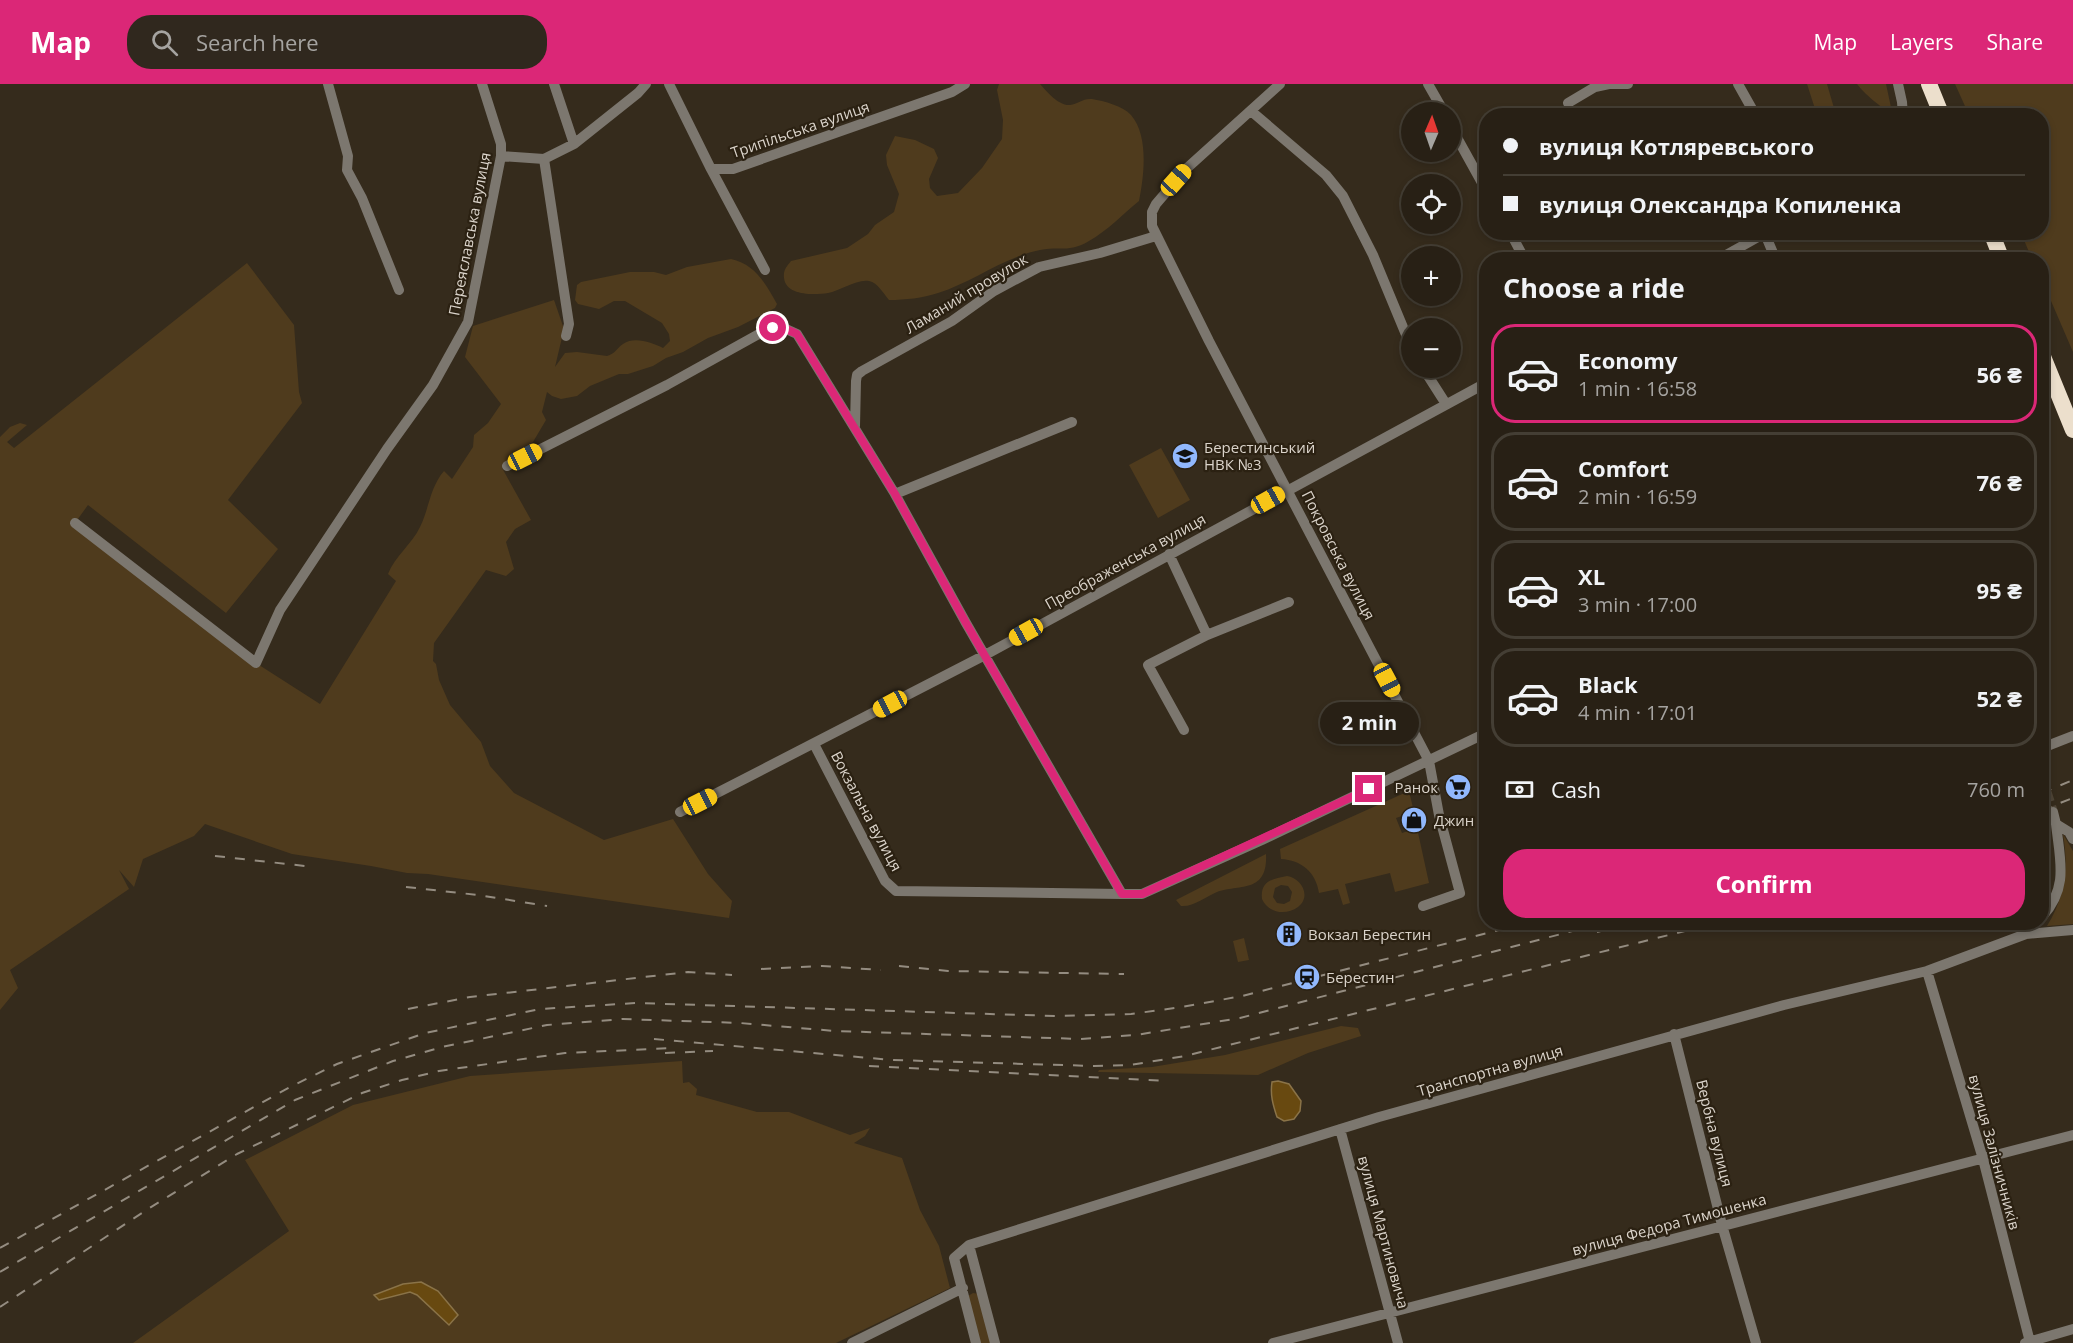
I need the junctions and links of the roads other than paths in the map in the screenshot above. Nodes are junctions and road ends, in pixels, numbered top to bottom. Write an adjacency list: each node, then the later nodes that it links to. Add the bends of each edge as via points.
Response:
1 (328, 84): 30 (street, via 348,156 347,170)
2 (482, 84): 22 (street, Переяславська вулиця, via 501,144)
3 (554, 84): 20 (street)
4 (646, 84): 20 (street)
5 (669, 84): 24 (street)
6 (965, 84): 24 (street, Трипільська вулиця, via 952,92 734,169)
7 (1280, 84): 19 (street)
8 (1428, 84): 14 (street)
9 (1610, 84): 10 (street); 15 (street, via 1595,87)
10 (1628, 84)
11 (1738, 84): 16 (street)
12 (1898, 84): 17 (street)
13 (1929, 84): 18 (highway)
14 (1438, 102)
15 (1568, 103)
16 (1752, 108)
17 (1902, 108)
18 (1939, 108)
19 (1251, 111): 26 (street, via 1186,169 1156,204 1151,219); 31 (street, via 1326,175 1343,196)
20 (574, 144): 23 (street)
21 (1461, 145): 25 (street)
22 (501, 156): 23 (street); 43 (street, Переяславська вулиця, via 468,322 433,386 280,610 256,663)
23 (544, 159): 32 (street, via 569,324)
24 (711, 169): 29 (street)
25 (1479, 177)
26 (1155, 236): 38 (street, Ламаний провулок, via 1100,254 1039,267 862,370 856,381); 41 (street, Покровська вулиця)
27 (1753, 240): 28 (street)
28 (1732, 252)
29 (765, 270)
30 (399, 290)
31 (1401, 322)
32 (566, 336)
33 (2049, 371): 39 (highway)
34 (1429, 378): 36 (street)
35 (1479, 387): 36 (street, Преображенська вулиця)
36 (1446, 405): 41 (street, Преображенська вулиця)
37 (1072, 422): 42 (street)
38 (855, 427): 40 (street, via 797,334 773,328); 42 (street)
39 (2073, 429)
40 (507, 466)
41 (1288, 489): 44 (street, Преображенська вулиця); 53 (street, Покровська вулиця)
42 (895, 494): 47 (street)
43 (75, 523)
44 (1170, 554): 46 (street); 47 (street, Преображенська вулиця)
45 (1289, 602): 46 (street)
46 (1207, 635): 48 (street, via 1148,665)
47 (985, 655): 51 (street, Преображенська вулиця); 58 (street)
48 (1184, 730)
49 (1479, 736): 53 (street)
50 (2073, 736): 52 (street)
51 (814, 744): 54 (street, Преображенська вулиця); 58 (street, Вокзальна вулиця, via 885,880 896,891)
52 (2049, 745)
53 (1429, 761): 58 (street, via 1142,894); 59 (street, Покровська вулиця, via 1460,893)
54 (680, 812)
55 (2053, 812): 56 (street)
56 (2056, 824): 57 (street); 60 (street, via 2061,872 2059,892)
57 (2073, 839)
58 (1122, 894)
59 (1423, 906)
60 (2049, 909)
61 (2030, 930): 63 (street, Транспортна вулиця)
62 (2073, 930): 63 (street)
63 (2026, 934): 64 (street, Транспортна вулиця)
64 (1927, 971): 65 (street, Транспортна вулиця); 68 (street, вулиця Залізничників)
65 (1674, 1034): 66 (street, Транспортна вулиця); 69 (street, Вербна вулиця)
66 (1340, 1129): 70 (street, Транспортна вулиця); 72 (street, вулиця Мартиновича)
67 (2073, 1136): 68 (street, вулиця Федора Тимошенка)
68 (1983, 1159): 69 (street, вулиця Федора Тимошенка); 74 (street, вулиця Залізничників)
69 (1722, 1225): 72 (street, вулиця Федора Тимошенка); 80 (street, Вербна вулиця)
70 (969, 1245): 71 (street, Транспортна вулиця, via 954,1258); 77 (street)
71 (963, 1288): 75 (street); 76 (street)
72 (1391, 1314): 78 (street, вулиця Федора Тимошенка); 79 (street, вулиця Мартиновича)
73 (2073, 1329): 74 (street)
74 (2028, 1342)
75 (852, 1343)
76 (976, 1343)
77 (995, 1343)
78 (1273, 1343)
79 (1398, 1343)
80 (1756, 1343)

